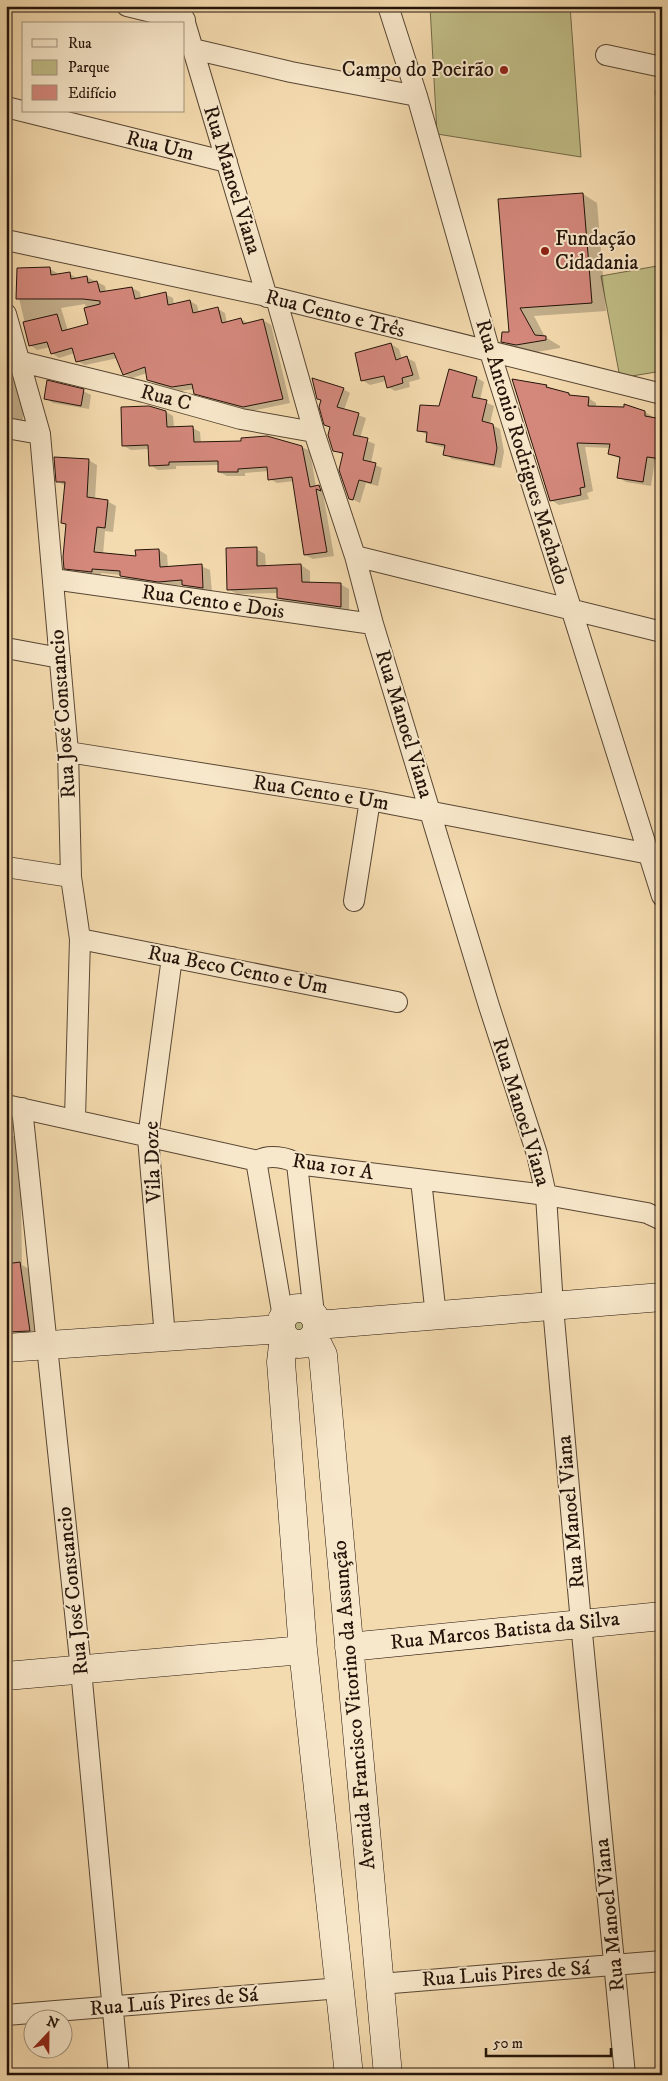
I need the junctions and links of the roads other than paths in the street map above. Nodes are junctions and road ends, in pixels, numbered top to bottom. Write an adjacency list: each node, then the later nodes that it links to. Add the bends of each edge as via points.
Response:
1 (127, 6): 3 (street)
2 (388, 6): 8 (street, Rua Antonio Rodrigues Machado)
3 (182, 13)
4 (185, 23): 5 (street, Rua Manoel Viana)
5 (193, 49): 8 (street); 12 (street, Rua Manoel Viana)
6 (606, 55): 7 (street)
7 (662, 67)
8 (417, 96): 16 (street, Rua Antonio Rodrigues Machado)
9 (6, 107): 10 (street, Rua Um)
10 (22, 111)
11 (26, 112): 12 (street, Rua Um)
12 (227, 162): 14 (street, Rua Manoel Viana)
13 (6, 240): 14 (street, Rua Cento e Três)
14 (271, 298): 16 (street, Rua Cento e Três); 20 (street, Rua Manoel Viana)
15 (6, 314): 17 (street, Rua José Constancio)
16 (490, 352): 18 (street, Rua Cento e Três); 24 (street, Rua Antonio Rodrigues Machado)
17 (18, 361): 20 (street, Rua C, via 241,419); 21 (street, Rua José Constancio)
18 (662, 394)
19 (6, 428): 21 (street)
20 (314, 432): 22 (street, Rua Manoel Viana)
21 (40, 434): 23 (street, Rua José Constancio)
22 (355, 556): 24 (street); 25 (street, Rua Manoel Viana)
23 (53, 579): 25 (street, Rua Cento e Dois); 28 (street, Rua José Constancio)
24 (570, 608): 26 (street); 32 (street, Rua Antonio Rodrigues Machado)
25 (373, 624): 31 (street, Rua Manoel Viana)
26 (662, 632)
27 (6, 648): 28 (street)
28 (60, 658): 29 (street, Rua José Constancio)
29 (68, 752): 30 (street, Rua Cento e Um); 34 (street, Rua José Constancio)
30 (370, 800): 31 (street, Rua Cento e Um); 36 (street)
31 (430, 811): 32 (street, Rua Cento e Um); 46 (street, Rua Manoel Viana, via 537,1154)
32 (655, 855): 35 (street, Rua Antonio Rodrigues Machado)
33 (6, 867): 34 (street)
34 (71, 877): 37 (street, Rua José Constancio)
35 (662, 896)
36 (354, 901)
37 (80, 939): 38 (street, Rua Beco Cento e Um); 41 (street, Rua José Constancio)
38 (172, 957): 39 (street, Rua Beco Cento e Um); 42 (street, Vila Doze)
39 (397, 1002)
40 (14, 1106): 41 (street, Rua 101 A); 54 (street, Rua José Constancio)
41 (75, 1118): 42 (street, Rua 101 A)
42 (148, 1138): 43 (street, Rua 101 A); 53 (street, Vila Doze)
43 (258, 1161): 44 (street, Rua 101 A, via 285,1159); 52 (street)
44 (298, 1164): 45 (street, Rua 101 A); 51 (street)
45 (421, 1180): 46 (street, Rua 101 A); 50 (street)
46 (546, 1196): 47 (street, Rua 101 A, via 647,1213); 49 (street, Rua Manoel Viana)
47 (662, 1220)
48 (662, 1298): 49 (main road)
49 (553, 1307): 50 (main road); 57 (street, Rua Manoel Viana)
50 (436, 1316): 51 (main road)
51 (315, 1325): 52 (main road, via 304,1343 298,1344 292,1343); 58 (main road, Avenida Francisco Vitorino da Assunção, via 322,1355)
52 (283, 1327): 53 (main road); 59 (main road, Avenida Francisco Vitorino da Assunção, via 281,1362)
53 (165, 1337): 54 (main road)
54 (48, 1346): 55 (main road); 60 (street, Rua José Constancio)
55 (6, 1348)
56 (662, 1616): 57 (main road, Rua Marcos Batista da Silva)
57 (581, 1623): 58 (main road, Rua Marcos Batista da Silva); 63 (street, Rua Manoel Viana)
58 (349, 1647): 59 (main road, via 339,1666 328,1670 317,1668); 59 (main road, via 339,1629 324,1626 311,1632); 64 (main road, Avenida Francisco Vitorino da Assunção)
59 (304, 1650): 60 (main road); 65 (main road, Avenida Francisco Vitorino da Assunção)
60 (81, 1670): 61 (main road); 66 (street, Rua José Constancio)
61 (6, 1676)
62 (662, 1962): 63 (street, Rua Luis Pires de Sá)
63 (615, 1965): 64 (street, Rua Luis Pires de Sá); 72 (street, Rua Manoel Viana)
64 (380, 1984): 68 (main road, Avenida Francisco Vitorino da Assunção)
65 (341, 1988): 66 (street, Rua Luís Pires de Sá); 70 (main road, Avenida Francisco Vitorino da Assunção)
66 (114, 2008): 67 (street, Rua Luís Pires de Sá); 69 (street, Rua José Constancio)
67 (6, 2015)
68 (388, 2073): 71 (main road)
69 (120, 2075)
70 (349, 2075)
71 (360, 2075)
72 (625, 2075)

